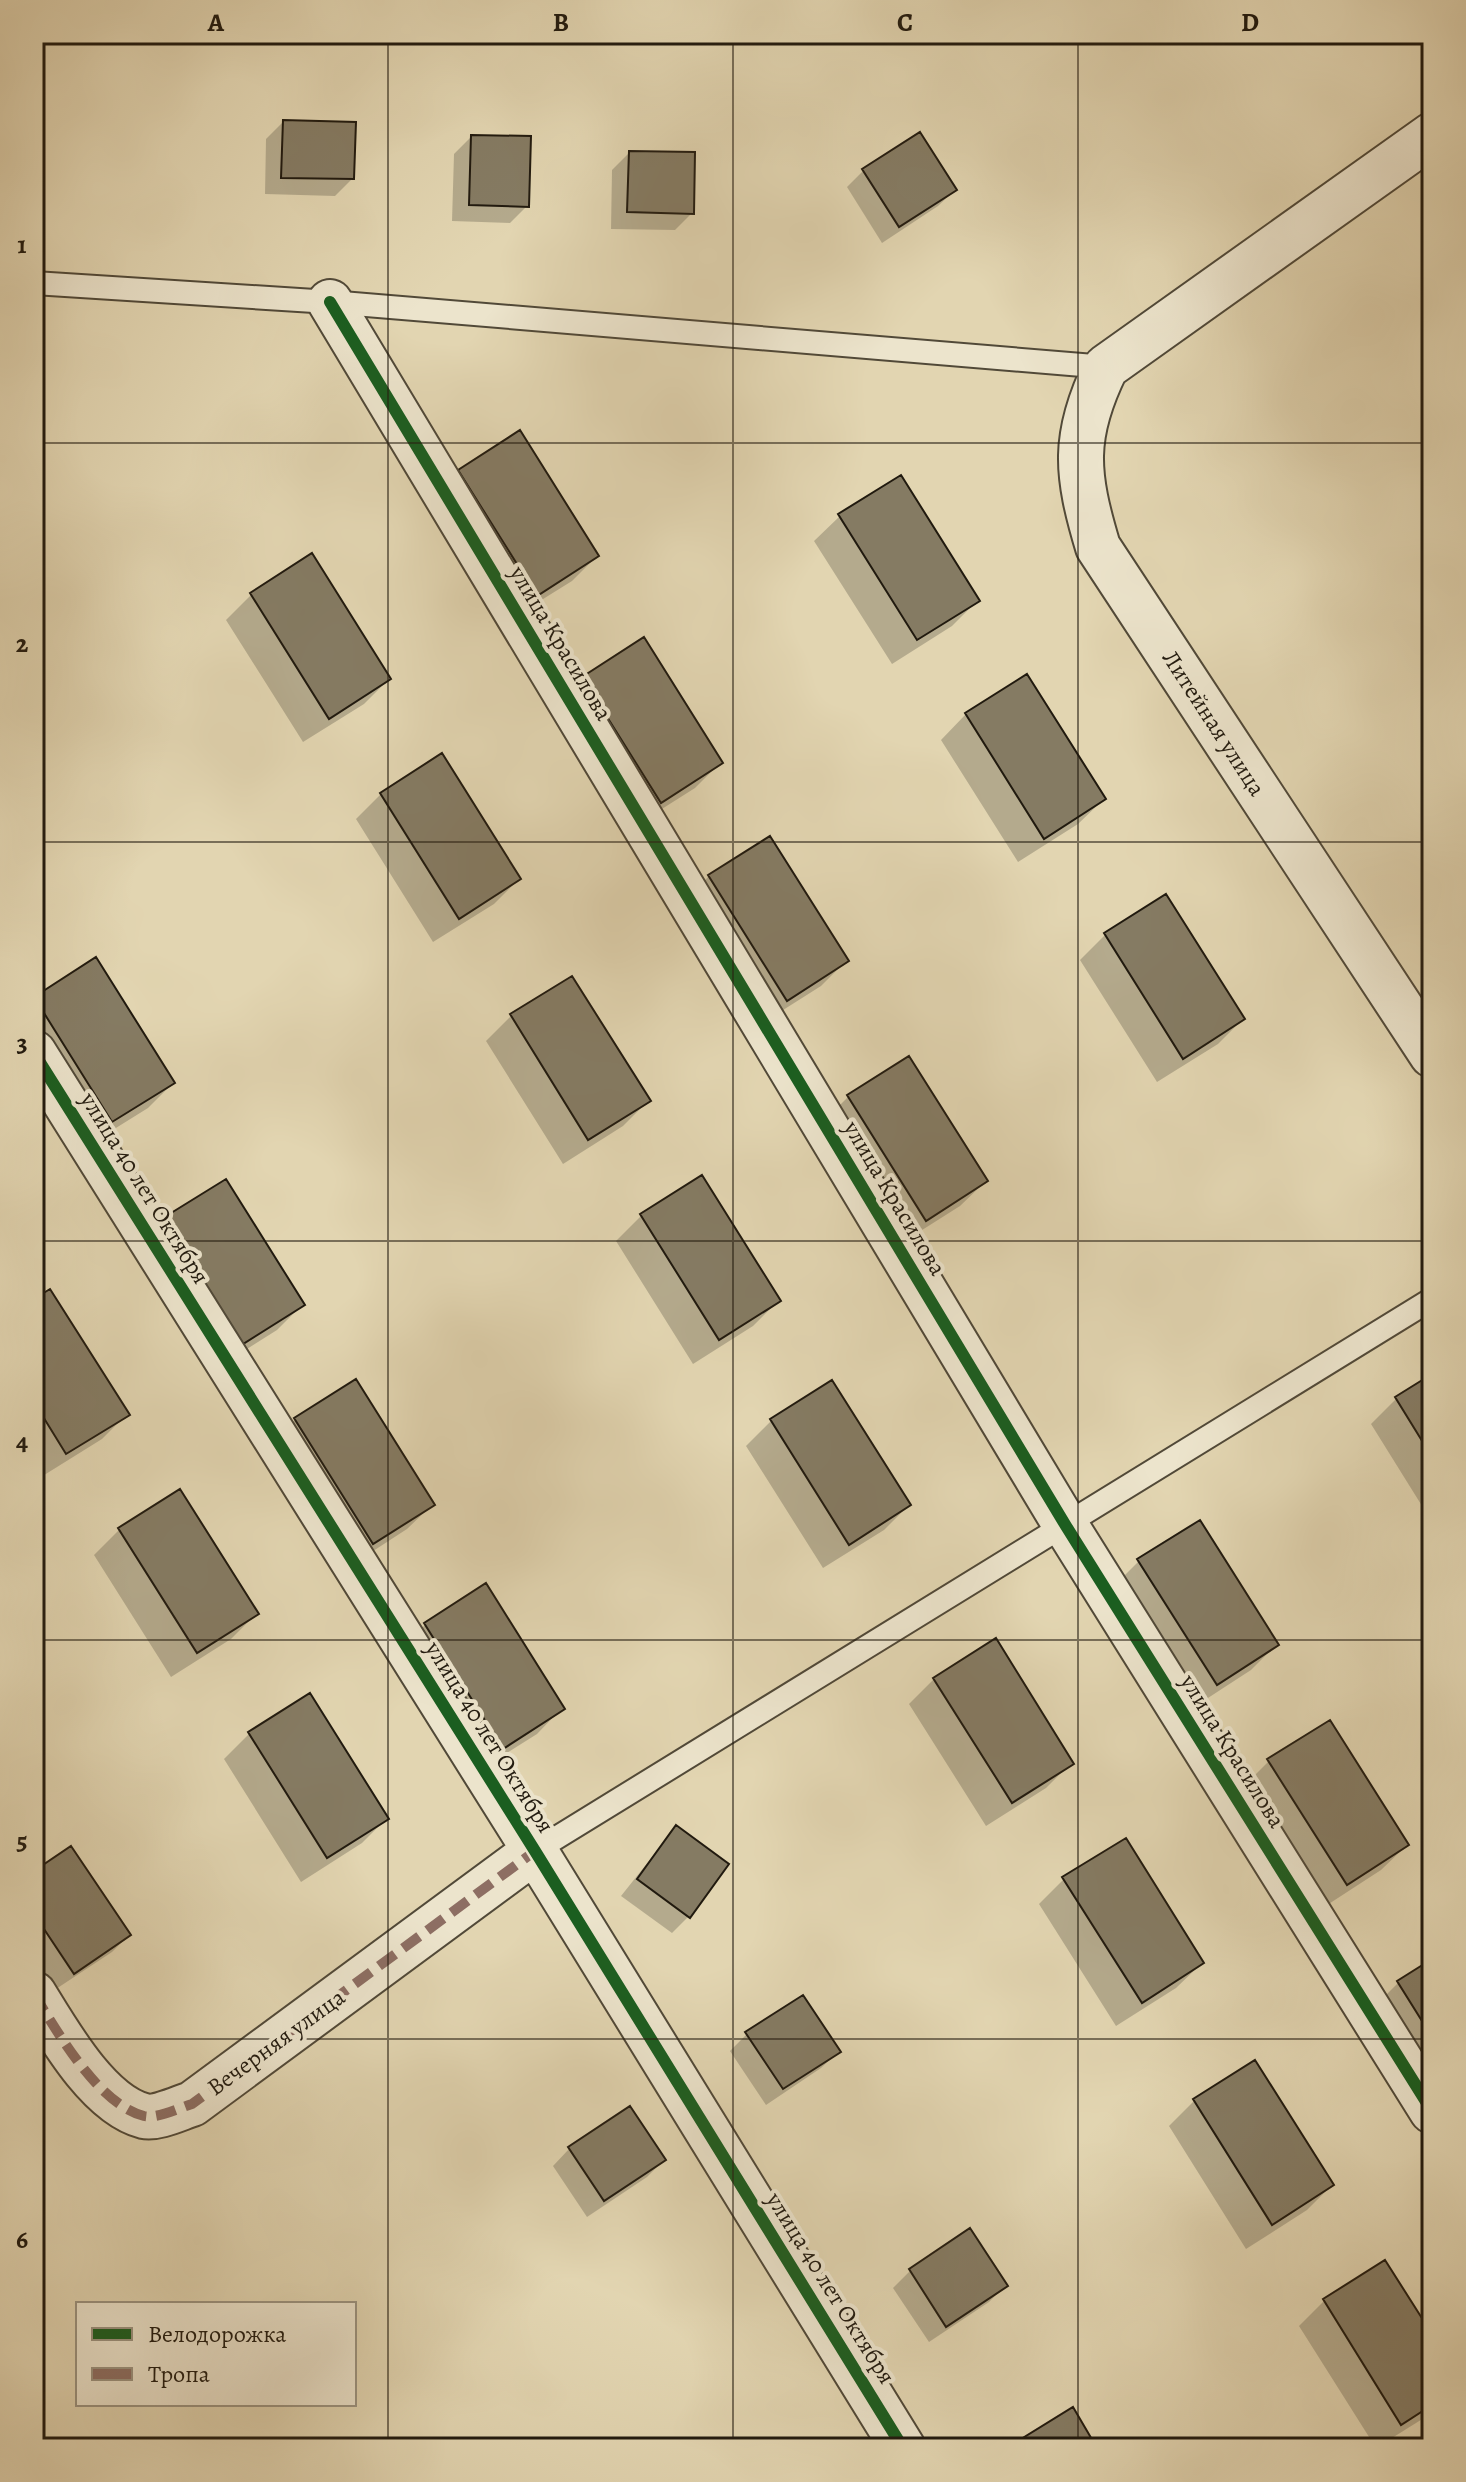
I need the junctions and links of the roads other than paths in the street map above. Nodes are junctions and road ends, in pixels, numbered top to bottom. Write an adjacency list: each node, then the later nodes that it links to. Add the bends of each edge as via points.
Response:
1 (1432, 135): 4 (street)
2 (34, 283): 3 (lane)
3 (330, 302): 4 (lane); 8 (street, улица Красилова)
4 (1106, 367): 6 (street, Литейная улица, via 1087,405 1080,450 1084,499 1098,547)
5 (34, 1053): 9 (street, улица 40 лет Октября)
6 (1432, 1055)
7 (1432, 1299): 8 (lane)
8 (1066, 1526): 9 (lane); 11 (street, улица Красилова)
9 (535, 1851): 10 (street, Вечерняя улица, via 192,2104 147,2117 114,2102); 12 (street, улица 40 лет Октября)
10 (41, 2012)
11 (1432, 2111)
12 (903, 2448)

